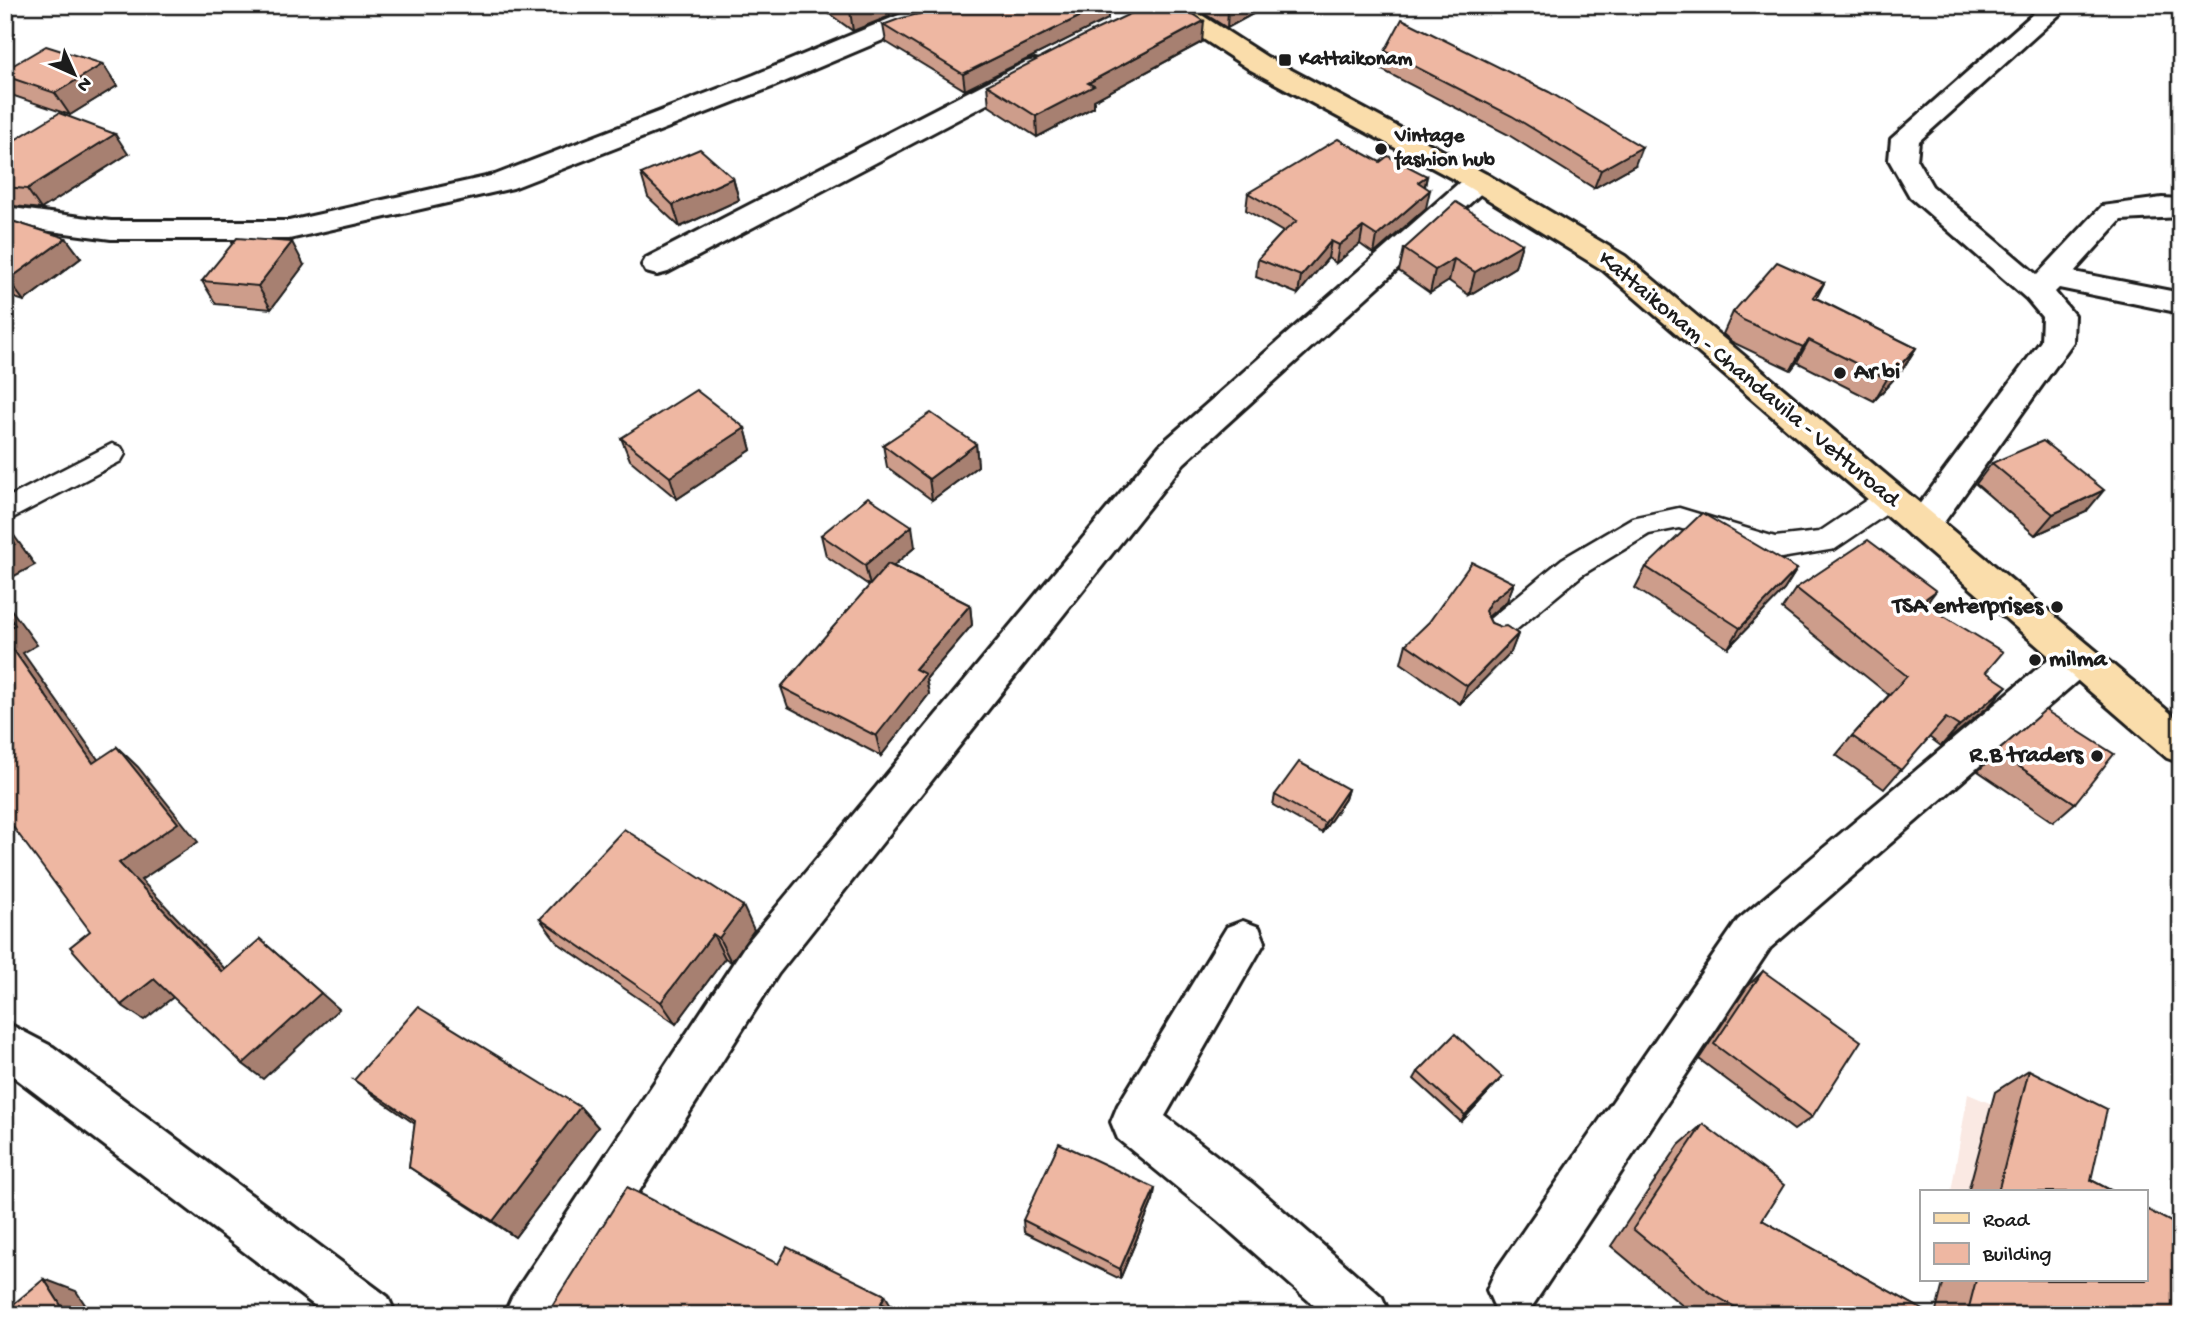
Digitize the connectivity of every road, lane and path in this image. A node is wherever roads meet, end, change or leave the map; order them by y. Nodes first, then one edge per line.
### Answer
1 (945, 5) edge
2 (2058, 5) edge
3 (1159, 9) edge
4 (1055, 57) edge
5 (1478, 181) junction
6 (2181, 208) edge
7 (5, 216) edge
8 (657, 265) dead end
9 (2045, 285) junction
10 (2181, 303) edge
11 (112, 454) dead end
12 (1890, 498) junction
13 (5, 512) edge
14 (1922, 525) junction
15 (1495, 631) edge
16 (2077, 657) junction
17 (2181, 746) edge
18 (1244, 942) dead end
19 (5, 1044) edge
20 (1513, 1290) dead end
21 (370, 1315) edge
22 (530, 1315) edge
23 (1364, 1315) edge

1 - 7 street
2 - 9 street
3 - 5 main road, Kattaikonam - Chandavila - Vetturoad
4 - 8 street
5 - 12 main road, Kattaikonam - Chandavila - Vetturoad
5 - 22 street
6 - 9 street
9 - 10 street
9 - 14 street
11 - 13 lane
12 - 14 main road, Kattaikonam - Chandavila - Vetturoad
12 - 15 lane
14 - 16 main road, Kattaikonam - Chandavila - Vetturoad
16 - 17 main road, Kattaikonam - Chandavila - Vetturoad
16 - 20 street
18 - 23 street
19 - 21 street

